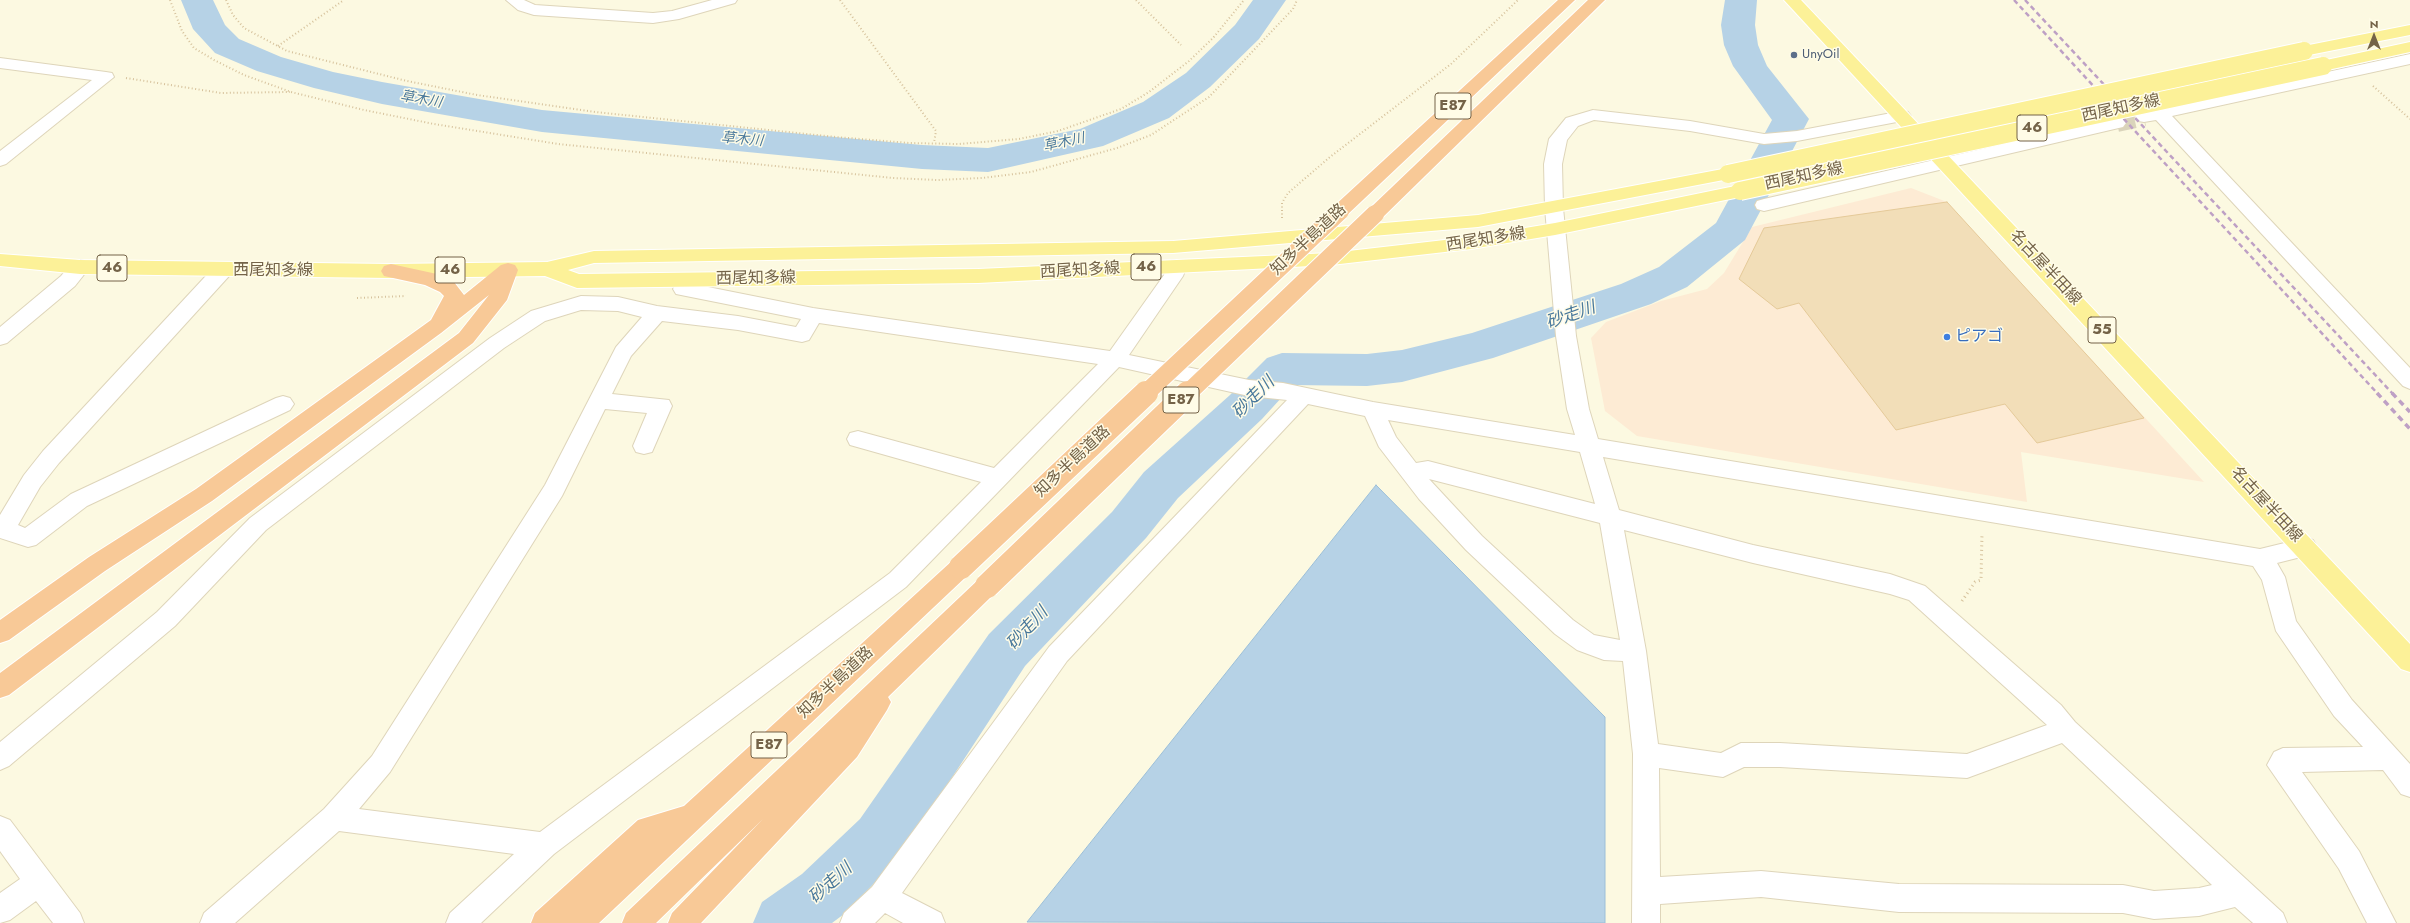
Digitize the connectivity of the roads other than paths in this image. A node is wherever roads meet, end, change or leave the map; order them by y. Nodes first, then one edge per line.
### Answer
1 (514, 0) edge
2 (729, 0) edge
3 (1567, 0) edge
4 (1598, 0) edge
5 (1792, 0) edge
6 (2410, 30) edge
7 (2410, 47) edge
8 (2410, 59) edge
9 (0, 63) edge
10 (1902, 116) junction
11 (2117, 123) tunnel mouth
12 (0, 160) edge
13 (1946, 163) junction
14 (1764, 205) dead end
15 (1554, 208) junction
16 (1555, 229) junction
17 (0, 260) edge
18 (1177, 266) junction
19 (80, 267) junction
20 (547, 269) junction
21 (223, 270) junction
22 (508, 270) junction
23 (392, 271) junction
24 (683, 289) dead end
25 (657, 313) junction
26 (813, 315) junction
27 (434, 328) junction
28 (0, 338) edge
29 (1114, 359) junction
30 (1204, 378) junction
31 (2410, 381) edge
32 (1293, 394) junction
33 (599, 401) junction
34 (283, 404) dead end
35 (1373, 410) junction
36 (858, 438) dead end
37 (1588, 444) junction
38 (644, 446) dead end
39 (1411, 472) junction
40 (998, 478) junction
41 (1610, 517) junction
42 (1, 529) edge
43 (2305, 547) junction
44 (2260, 558) junction
45 (0, 633) edge
46 (1634, 651) junction
47 (2410, 661) edge
48 (897, 672) junction
49 (0, 687) edge
50 (2066, 730) junction
51 (1646, 754) junction
52 (0, 758) edge
53 (2390, 758) junction
54 (2410, 785) edge
55 (691, 817) junction
56 (334, 818) junction
57 (0, 829) edge
58 (544, 845) junction
59 (39, 882) junction
60 (1648, 892) junction
61 (2239, 892) junction
62 (882, 897) junction
63 (0, 910) edge
64 (2155, 914) edge
65 (70, 923) edge
66 (214, 923) edge
67 (460, 923) edge
68 (545, 923) edge
69 (578, 923) edge
70 (636, 923) edge
71 (682, 923) edge
72 (854, 923) edge
73 (931, 923) edge
74 (1646, 923) edge
75 (2273, 923) edge
76 (2382, 923) edge

1 - 2 street
3 - 55 highway, 知多半島道路 / E87, bridge
4 - 30 highway, 知多半島道路 / E87, bridge
5 - 10 main road, 名古屋半田線 / 55
6 - 15 main road, 西尾知多線 / 46, bridge
7 - 16 main road, 西尾知多線 / 46, bridge
8 - 31 street
9 - 12 street
10 - 13 main road, 名古屋半田線 / 55
10 - 15 street
11 - 13 street
13 - 14 street
13 - 43 main road, 名古屋半田線 / 55
15 - 16 street
15 - 20 main road, 西尾知多線 / 46
16 - 18 main road, 西尾知多線 / 46
16 - 37 street
17 - 19 main road, 西尾知多線 / 46
18 - 20 main road, 西尾知多線 / 46
18 - 29 street
19 - 21 main road, 西尾知多線 / 46
19 - 28 street
20 - 22 main road, 西尾知多線 / 46
21 - 23 main road, 西尾知多線 / 46
21 - 42 street
22 - 23 main road, 西尾知多線 / 46
22 - 27 highway
22 - 49 highway
23 - 27 highway
24 - 26 street
25 - 26 street
25 - 33 street
25 - 52 street
26 - 29 street
27 - 45 highway
29 - 30 street
29 - 40 street
30 - 32 street
30 - 48 highway, 知多半島道路 / E87, bridge
32 - 35 street
32 - 62 street
33 - 38 street
33 - 56 street
34 - 42 street
35 - 37 street
35 - 39 street
36 - 40 street
37 - 41 street
37 - 44 street
39 - 41 street
39 - 46 street
40 - 58 street
41 - 46 street
41 - 50 street
43 - 44 street
43 - 47 main road, 名古屋半田線 / 55
44 - 53 street
46 - 51 street
48 - 70 highway, 知多半島道路 / E87
48 - 71 highway
50 - 51 street
50 - 61 street
51 - 60 street
53 - 54 street
53 - 76 street
55 - 68 highway
55 - 69 highway, 知多半島道路 / E87
56 - 58 street
56 - 66 street
57 - 59 street
58 - 67 street
59 - 63 street
59 - 65 street
60 - 64 street
60 - 74 street
61 - 64 street
61 - 75 street
62 - 72 street
62 - 73 street

